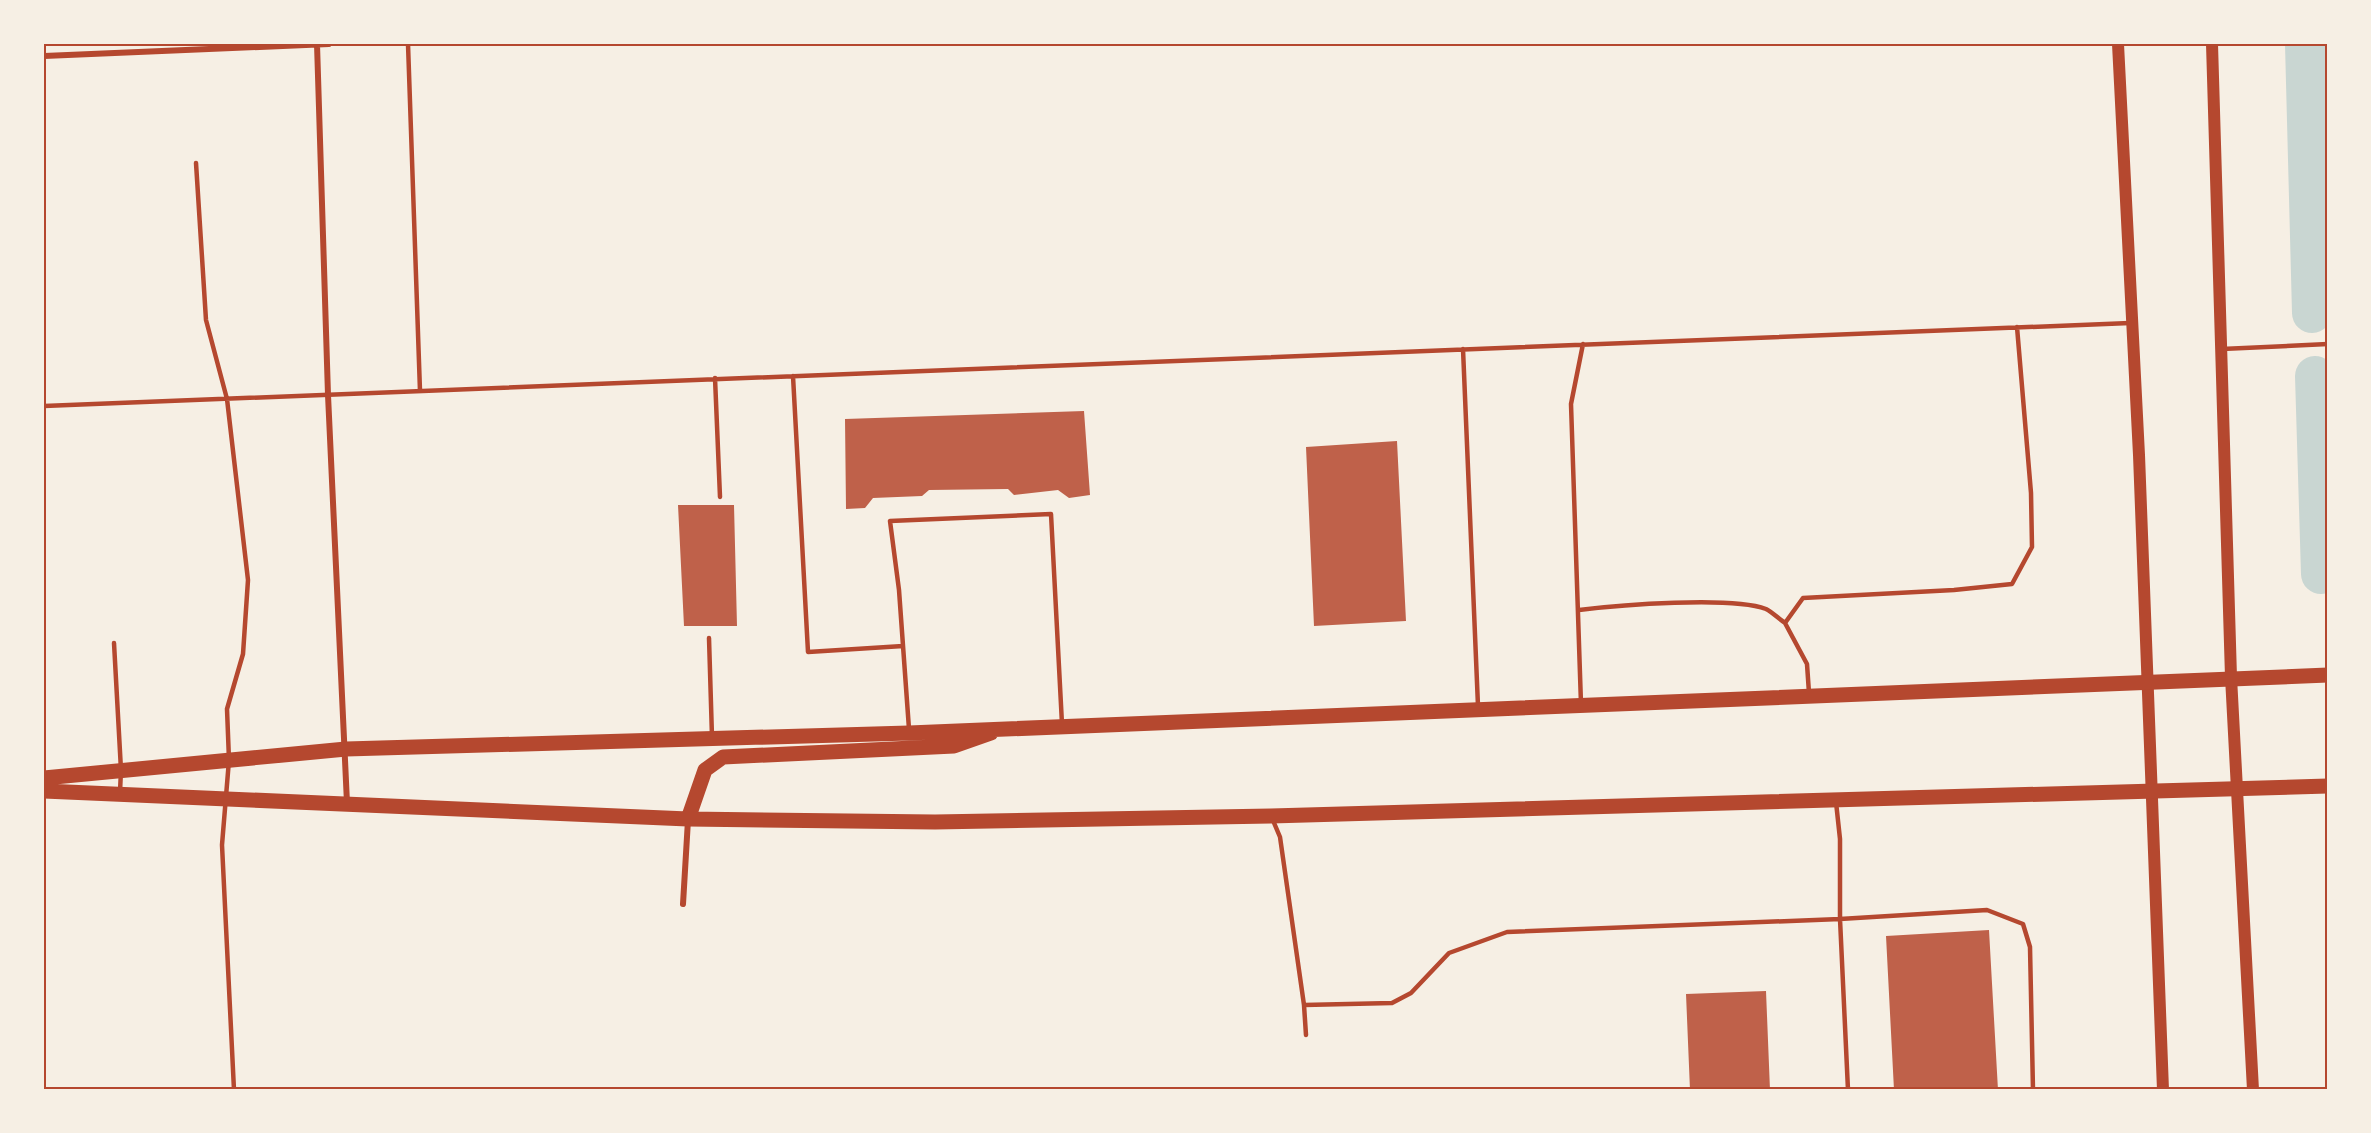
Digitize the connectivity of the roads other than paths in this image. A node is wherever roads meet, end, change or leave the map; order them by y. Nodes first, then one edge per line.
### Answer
1 (317, 44) edge
2 (329, 44) edge
3 (408, 44) edge
4 (2118, 44) edge
5 (2212, 44) edge
6 (44, 56) edge
7 (196, 163) dead end
8 (2132, 322) junction
9 (2017, 327) junction
10 (1582, 344) junction
11 (2328, 344) edge
12 (1463, 349) junction
13 (2221, 349) junction
14 (793, 376) junction
15 (715, 378) junction
16 (420, 391) junction
17 (328, 394) junction
18 (227, 399) junction
19 (44, 406) edge
20 (720, 497) dead end
21 (1579, 610) junction
22 (1785, 623) junction
23 (709, 638) dead end
24 (114, 643) dead end
25 (903, 646) junction
26 (2328, 675) edge
27 (2231, 677) junction
28 (2147, 681) junction
29 (1809, 694) junction
30 (1581, 704) junction
31 (1479, 708) junction
32 (1062, 726) junction
33 (1005, 728) junction
34 (909, 733) junction
35 (712, 740) junction
36 (346, 748) junction
37 (912, 749) junction
38 (229, 760) junction
39 (121, 770) junction
40 (44, 778) edge
41 (2328, 786) edge
42 (2237, 789) junction
43 (44, 791) edge
44 (2151, 791) junction
45 (120, 794) junction
46 (224, 799) junction
47 (1835, 800) junction
48 (347, 804) junction
49 (1271, 816) junction
50 (688, 819) junction
51 (683, 904) dead end
52 (1840, 919) junction
53 (1304, 1005) junction
54 (1306, 1035) dead end
55 (234, 1089) edge
56 (1848, 1089) edge
57 (2033, 1089) edge
58 (2163, 1089) edge
59 (2253, 1089) edge

1 - 2 street
1 - 6 street
1 - 17 street
3 - 16 lane
4 - 8 main road
5 - 13 main road
7 - 18 lane
8 - 9 lane
8 - 28 main road
9 - 10 lane
9 - 22 lane
10 - 12 lane
10 - 21 lane
11 - 13 lane
12 - 14 lane
12 - 31 lane
13 - 27 main road
14 - 15 lane
14 - 25 lane
15 - 16 lane
15 - 20 lane
16 - 17 lane
17 - 18 lane
17 - 36 street
18 - 19 lane
18 - 38 lane
21 - 22 lane
21 - 30 lane
22 - 29 lane
23 - 35 lane
24 - 39 lane
25 - 32 lane
25 - 34 lane
26 - 27 main road
27 - 28 main road
27 - 42 main road
28 - 29 main road
28 - 44 main road
29 - 30 main road
30 - 31 main road
31 - 32 main road
32 - 33 main road
33 - 34 main road
33 - 37 main road
34 - 35 main road
34 - 37 lane
35 - 36 main road
36 - 38 main road
36 - 48 street
37 - 50 main road
38 - 39 main road
38 - 46 lane
39 - 40 main road
39 - 45 lane
41 - 42 main road
42 - 44 main road
42 - 59 main road
43 - 45 main road
44 - 47 main road
44 - 58 main road
45 - 46 main road
46 - 48 main road
46 - 55 lane
47 - 49 main road
47 - 52 lane
48 - 50 main road
49 - 50 main road
49 - 53 lane
50 - 51 street
52 - 53 lane
52 - 56 lane
52 - 57 lane
53 - 54 lane

